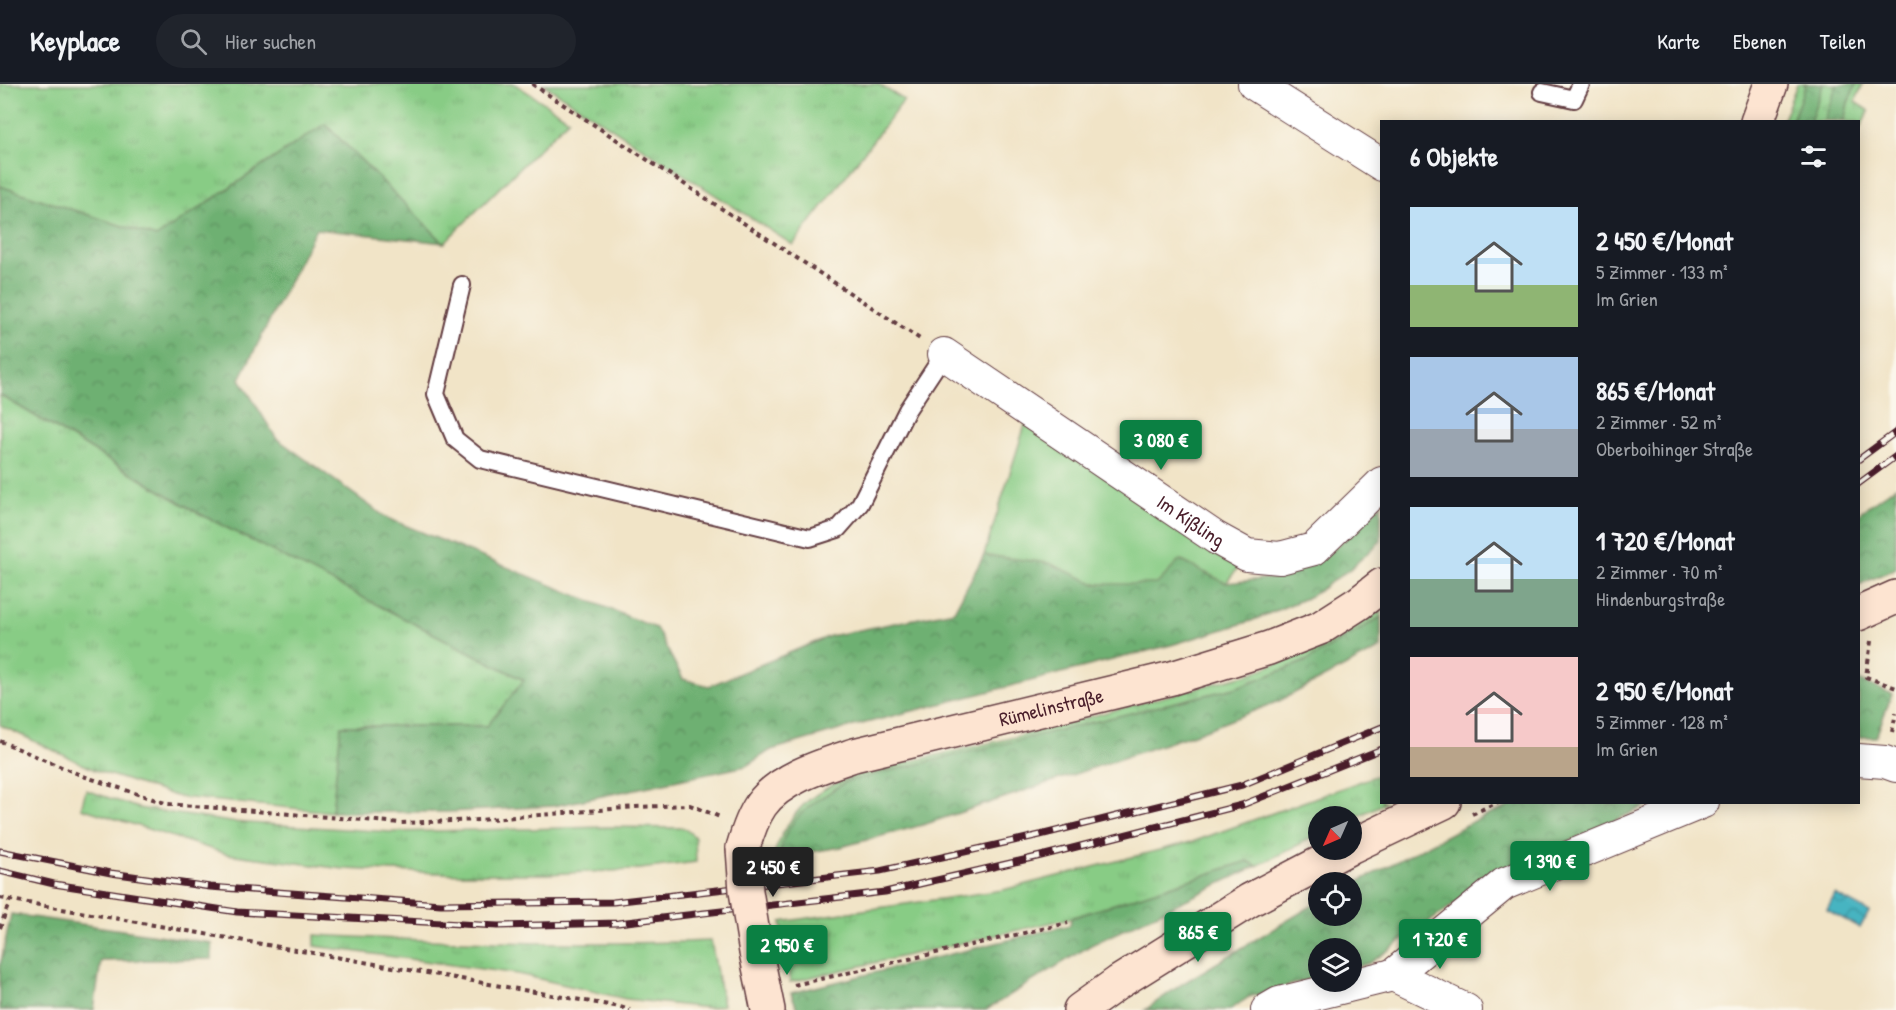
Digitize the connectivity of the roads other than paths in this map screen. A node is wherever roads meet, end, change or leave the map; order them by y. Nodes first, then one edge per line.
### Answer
1 (1254, 84) edge
2 (1581, 84) edge
3 (1771, 84) edge
4 (1542, 92) dead end
5 (1758, 120) edge
6 (1380, 164) edge
7 (462, 285) dead end
8 (944, 354) joint
9 (1380, 485) edge
10 (1380, 587) edge
11 (1896, 597) edge
12 (1865, 624) edge
13 (1860, 760) edge
14 (1896, 766) edge
15 (1440, 804) edge
16 (1698, 804) edge
17 (1362, 841) edge
18 (1326, 860) edge
19 (1393, 975) junction
20 (777, 999) edge
21 (1080, 1010) edge
22 (1267, 1010) edge
23 (1466, 1010) edge

1 - 6 street
2 - 4 lane
3 - 5 street
7 - 8 lane
8 - 9 street, Im Kißling
10 - 20 street, Rümelinstraße, bridge
11 - 12 street
13 - 14 street
15 - 17 street
16 - 19 street
18 - 21 street
19 - 22 street
19 - 23 street

